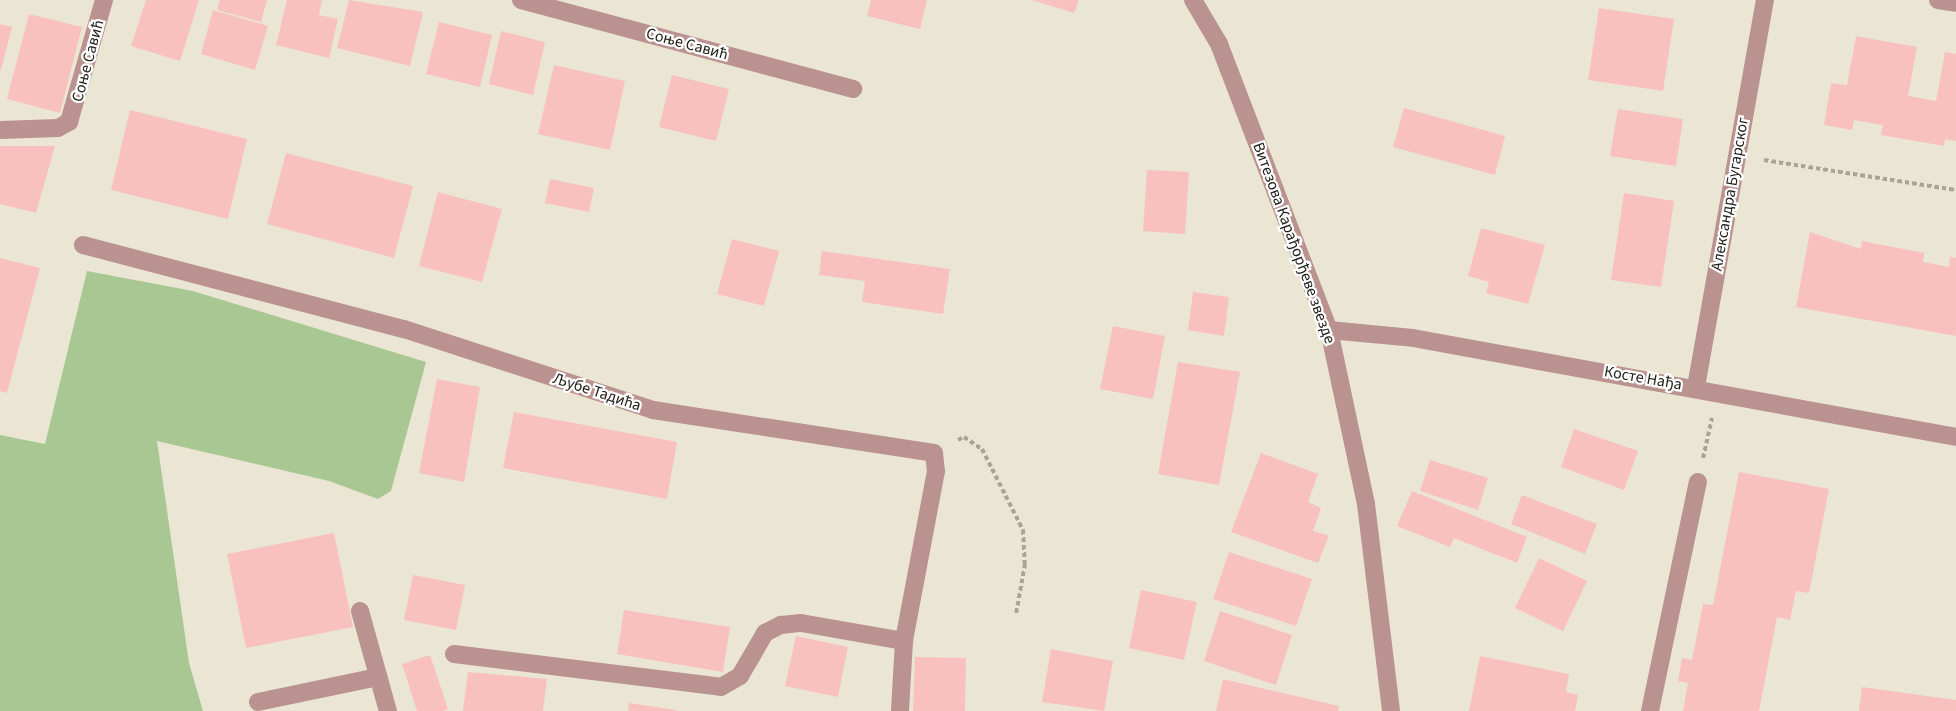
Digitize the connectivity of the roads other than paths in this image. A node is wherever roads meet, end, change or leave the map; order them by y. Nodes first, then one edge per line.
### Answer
1 (104, 0) edge
2 (521, 0) edge
3 (1193, 0) edge
4 (1765, 0) edge
5 (1938, 0) edge
6 (1956, 3) edge
7 (853, 89) dead end
8 (0, 130) edge
9 (82, 245) dead end
10 (1329, 330) junction
11 (1696, 387) junction
12 (1956, 437) edge
13 (1698, 482) dead end
14 (360, 611) dead end
15 (904, 641) junction
16 (454, 654) dead end
17 (378, 677) junction
18 (258, 702) dead end
19 (388, 711) edge
20 (900, 711) edge
21 (1391, 711) edge
22 (1650, 711) edge

1 - 8 street, Соње Савић
2 - 7 street, Соње Савић
3 - 10 street, Витезова Карађорђеве звезде
4 - 11 street, Александра Бугарског
5 - 6 street
9 - 15 street, Љубе Тадића
10 - 11 street, Косте Нађа
10 - 21 street, Витезова Карађорђеве звезде
11 - 12 street, Косте Нађа
13 - 22 street
14 - 17 street
15 - 16 street
15 - 20 street
17 - 18 street
17 - 19 street

